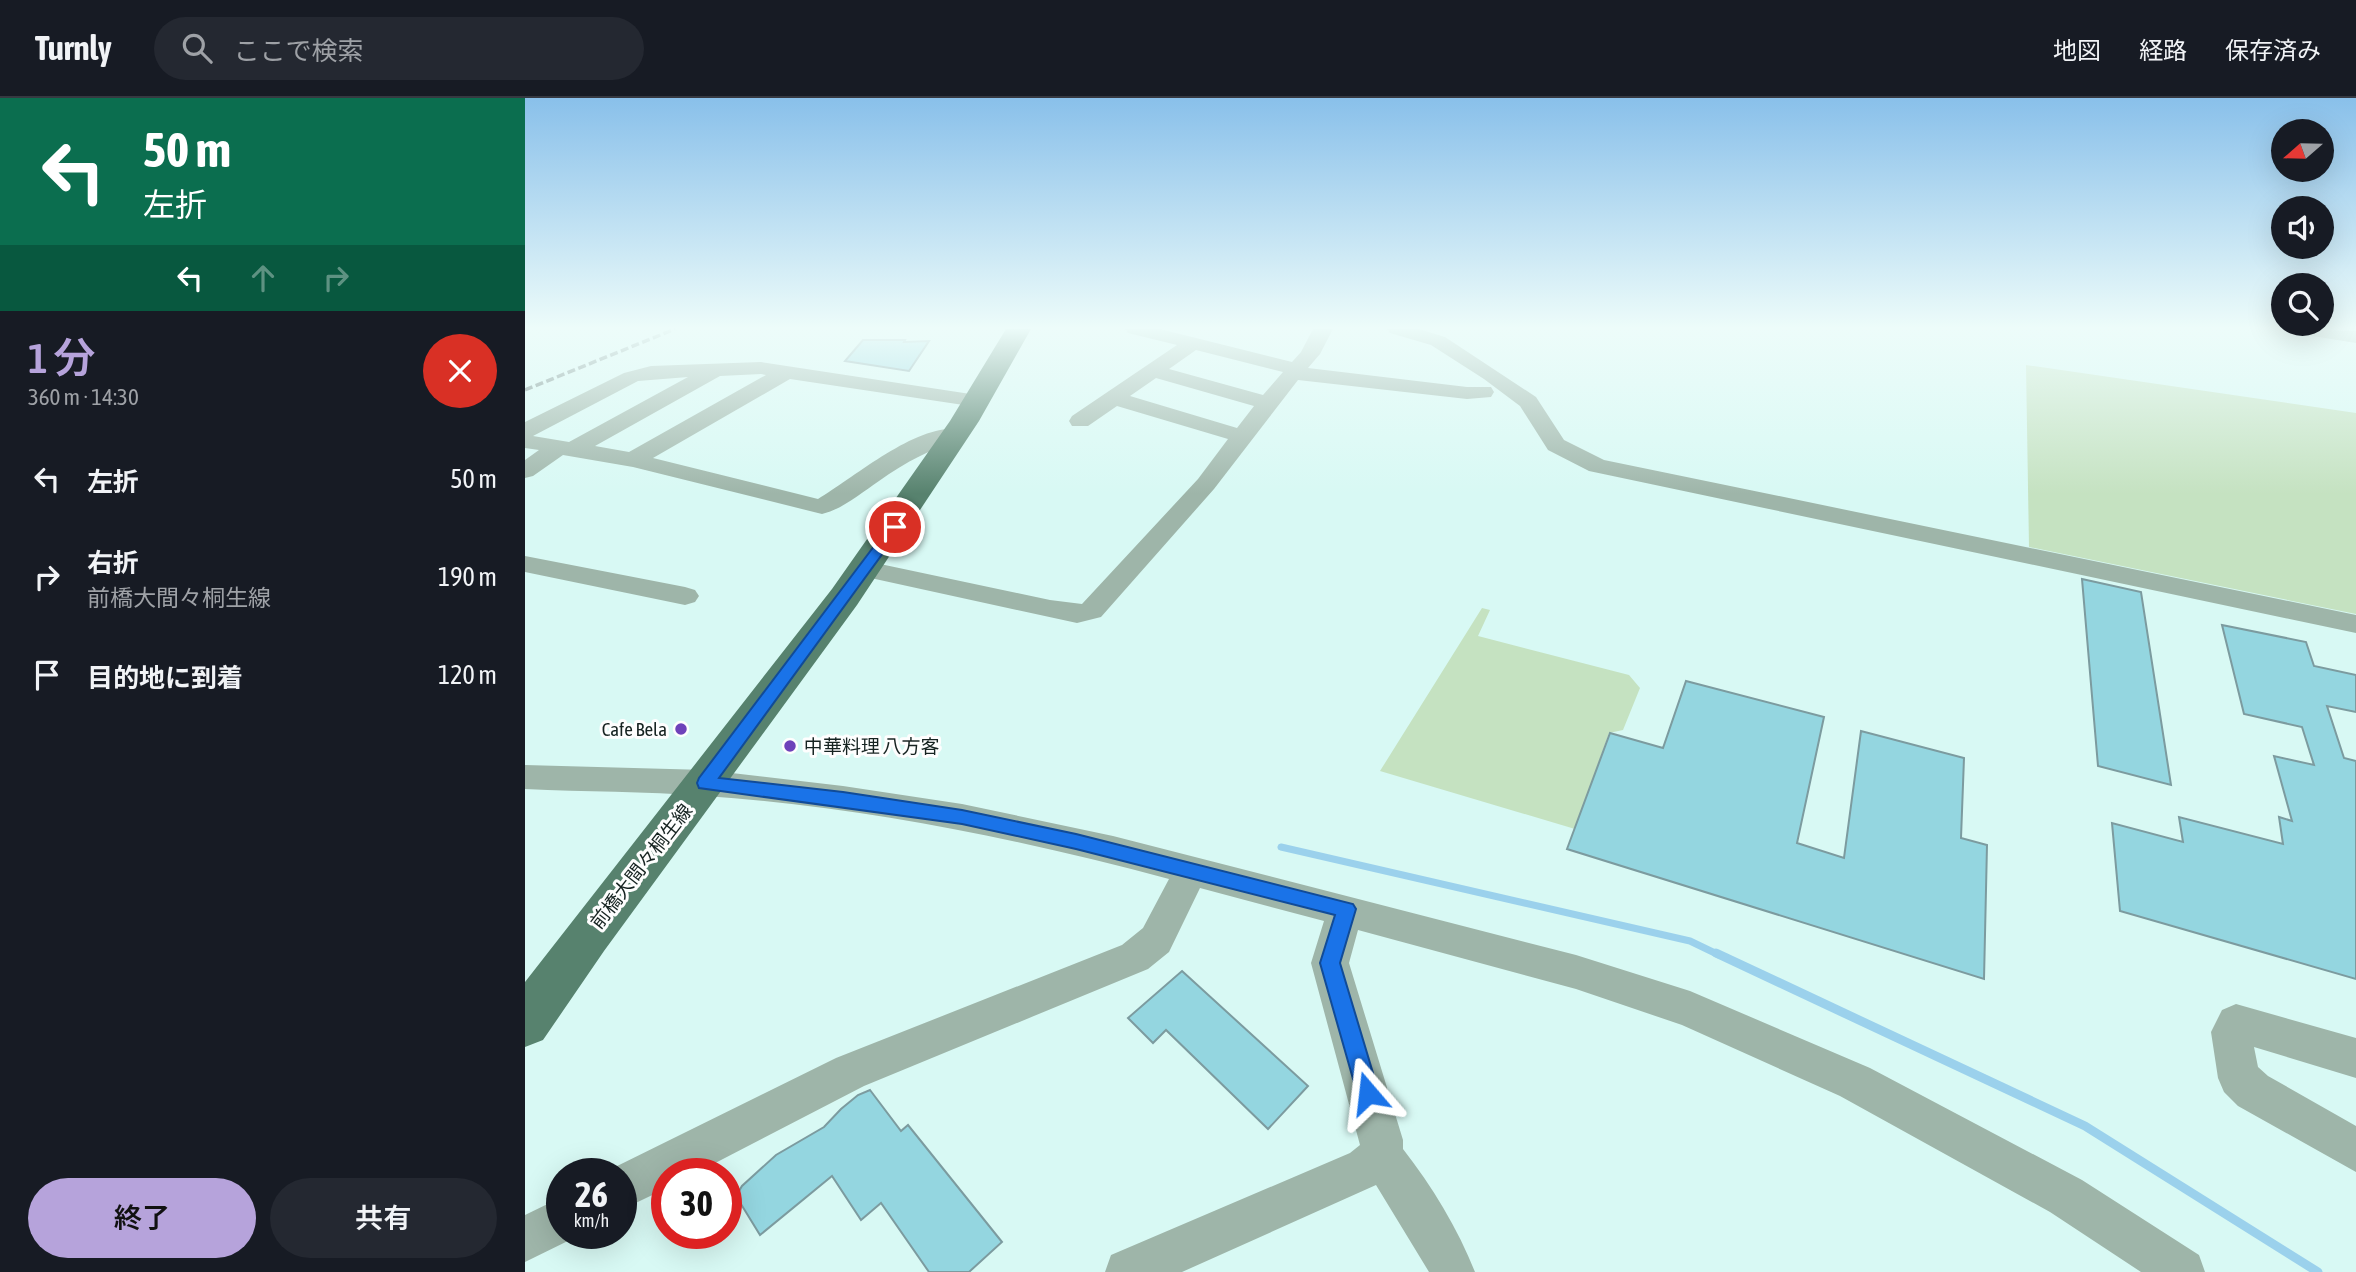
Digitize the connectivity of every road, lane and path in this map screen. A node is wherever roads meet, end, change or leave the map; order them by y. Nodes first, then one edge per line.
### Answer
1 (621, 384) edge
2 (689, 384) edge
3 (766, 384) edge
4 (864, 384) edge
5 (987, 384) edge
6 (1134, 384) edge
7 (1202, 384) edge
8 (1285, 384) edge
9 (1383, 384) edge
10 (1502, 384) edge
11 (1483, 392) dead end
12 (1114, 398) junction
13 (977, 401) junction
14 (1268, 403) junction
15 (1080, 421) dead end
16 (525, 431) edge
17 (955, 435) junction
18 (1242, 436) junction
19 (525, 441) edge
20 (568, 447) junction
21 (633, 460) junction
22 (525, 471) edge
23 (525, 564) edge
24 (866, 569) junction
25 (685, 596) dead end
26 (2356, 624) edge
27 (525, 777) edge
28 (706, 783) junction
29 (1191, 871) junction
30 (1346, 909) junction
31 (525, 1023) edge
32 (2356, 1058) edge
33 (2356, 1150) edge
34 (1380, 1155) junction
35 (637, 1180) edge
36 (546, 1228) edge
37 (525, 1239) edge
38 (1128, 1272) edge
39 (1452, 1272) edge
40 (2182, 1272) edge

1 - 16 street
2 - 20 street
3 - 21 street
4 - 13 street
5 - 13 main road, 前橋大間々桐生線
6 - 12 street
7 - 14 street
8 - 14 street
9 - 11 street
10 - 26 street
12 - 15 street
12 - 18 street
13 - 17 main road, 前橋大間々桐生線
14 - 18 street
17 - 21 street
17 - 24 main road, 前橋大間々桐生線
18 - 24 street
19 - 20 street
20 - 21 street
20 - 22 street
23 - 25 street
24 - 28 main road, 前橋大間々桐生線
27 - 28 street
28 - 29 street
28 - 31 main road, 前橋大間々桐生線
29 - 30 street
29 - 35 street
30 - 34 street
30 - 40 street
32 - 33 street
34 - 38 street
34 - 39 street
36 - 37 street

